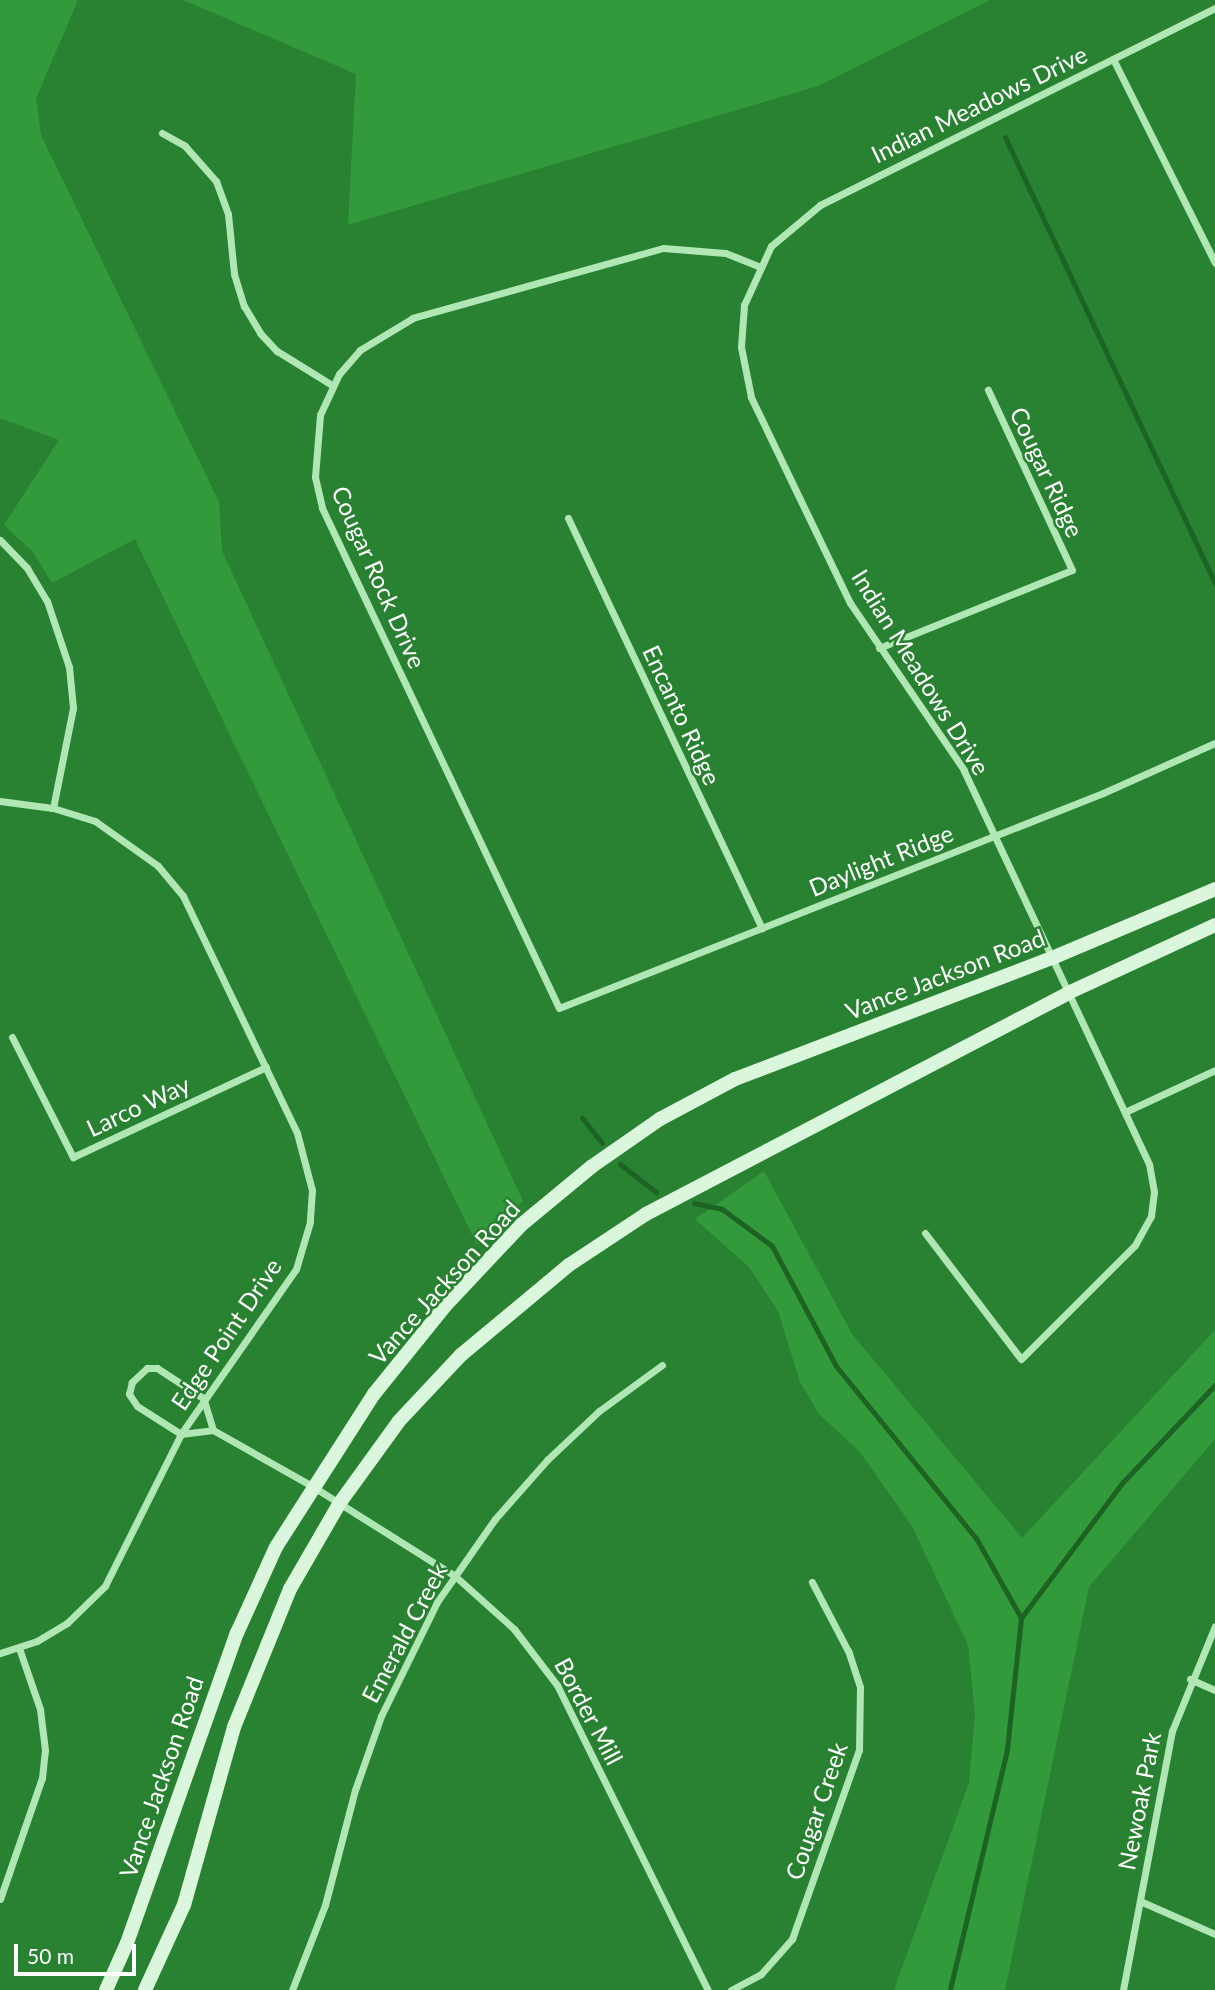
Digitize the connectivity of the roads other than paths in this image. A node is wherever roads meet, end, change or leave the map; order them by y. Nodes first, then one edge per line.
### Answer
1 (1215, 8) edge
2 (1113, 60) junction
3 (162, 133) dead end
4 (1214, 257) edge
5 (758, 266) junction
6 (332, 385) junction
7 (988, 390) dead end
8 (568, 518) dead end
9 (0, 540) edge
10 (879, 648) junction
11 (1215, 743) edge
12 (0, 801) edge
13 (53, 808) junction
14 (995, 836) junction
15 (1215, 889) edge
16 (1215, 925) edge
17 (762, 928) junction
18 (1052, 958) junction
19 (1068, 993) junction
20 (559, 1008) joint
21 (12, 1037) dead end
22 (266, 1067) junction
23 (1215, 1070) edge
24 (1125, 1112) junction
25 (925, 1233) dead end
26 (662, 1365) dead end
27 (203, 1398) junction
28 (213, 1430) junction
29 (181, 1434) junction
30 (312, 1486) junction
31 (339, 1504) junction
32 (455, 1576) junction
33 (812, 1581) dead end
34 (1215, 1626) edge
35 (19, 1648) junction
36 (0, 1653) edge
37 (1190, 1679) junction
38 (1215, 1690) edge
39 (0, 1899) edge
40 (1140, 1901) junction
41 (1215, 1934) edge
42 (106, 1990) edge
43 (145, 1990) edge
44 (292, 1990) edge
45 (708, 1990) edge
46 (731, 1990) edge
47 (1123, 1990) edge

1 - 2 street, Indian Meadows Drive
2 - 4 street
2 - 5 street, Indian Meadows Drive
3 - 6 street
5 - 6 street, Cougar Rock Drive
5 - 10 street, Indian Meadows Drive
6 - 20 street, Cougar Rock Drive
7 - 10 street, Cougar Ridge
8 - 17 street, Encanto Ridge
9 - 13 street
10 - 14 street, Indian Meadows Drive
11 - 14 street, Daylight Ridge
12 - 13 street, Edge Point Drive
13 - 22 street, Edge Point Drive
14 - 17 street, Daylight Ridge
14 - 18 street, Indian Meadows Drive
15 - 18 main road, Vance Jackson Road
16 - 19 main road
17 - 20 street, Daylight Ridge
18 - 19 street, Indian Meadows Drive
18 - 30 main road, Vance Jackson Road
19 - 24 street, Indian Meadows Drive
19 - 31 main road
21 - 22 street, Larco Way
22 - 27 street, Edge Point Drive
23 - 24 street
24 - 25 street, Indian Meadows Drive
26 - 32 street, Emerald Creek
27 - 28 street
27 - 29 street, Edge Point Drive
27 - 29 street
28 - 29 street
28 - 30 street, Border Mill
29 - 35 street, Edge Point Drive
30 - 31 street, Border Mill
30 - 42 main road, Vance Jackson Road
31 - 32 street, Border Mill
31 - 43 main road
32 - 44 street, Emerald Creek
32 - 45 street, Border Mill
33 - 46 street, Cougar Creek
34 - 37 street, Newoak Park
35 - 36 street, Edge Point Drive
35 - 39 street
37 - 38 street
37 - 40 street, Newoak Park
40 - 41 street
40 - 47 street, Newoak Park

